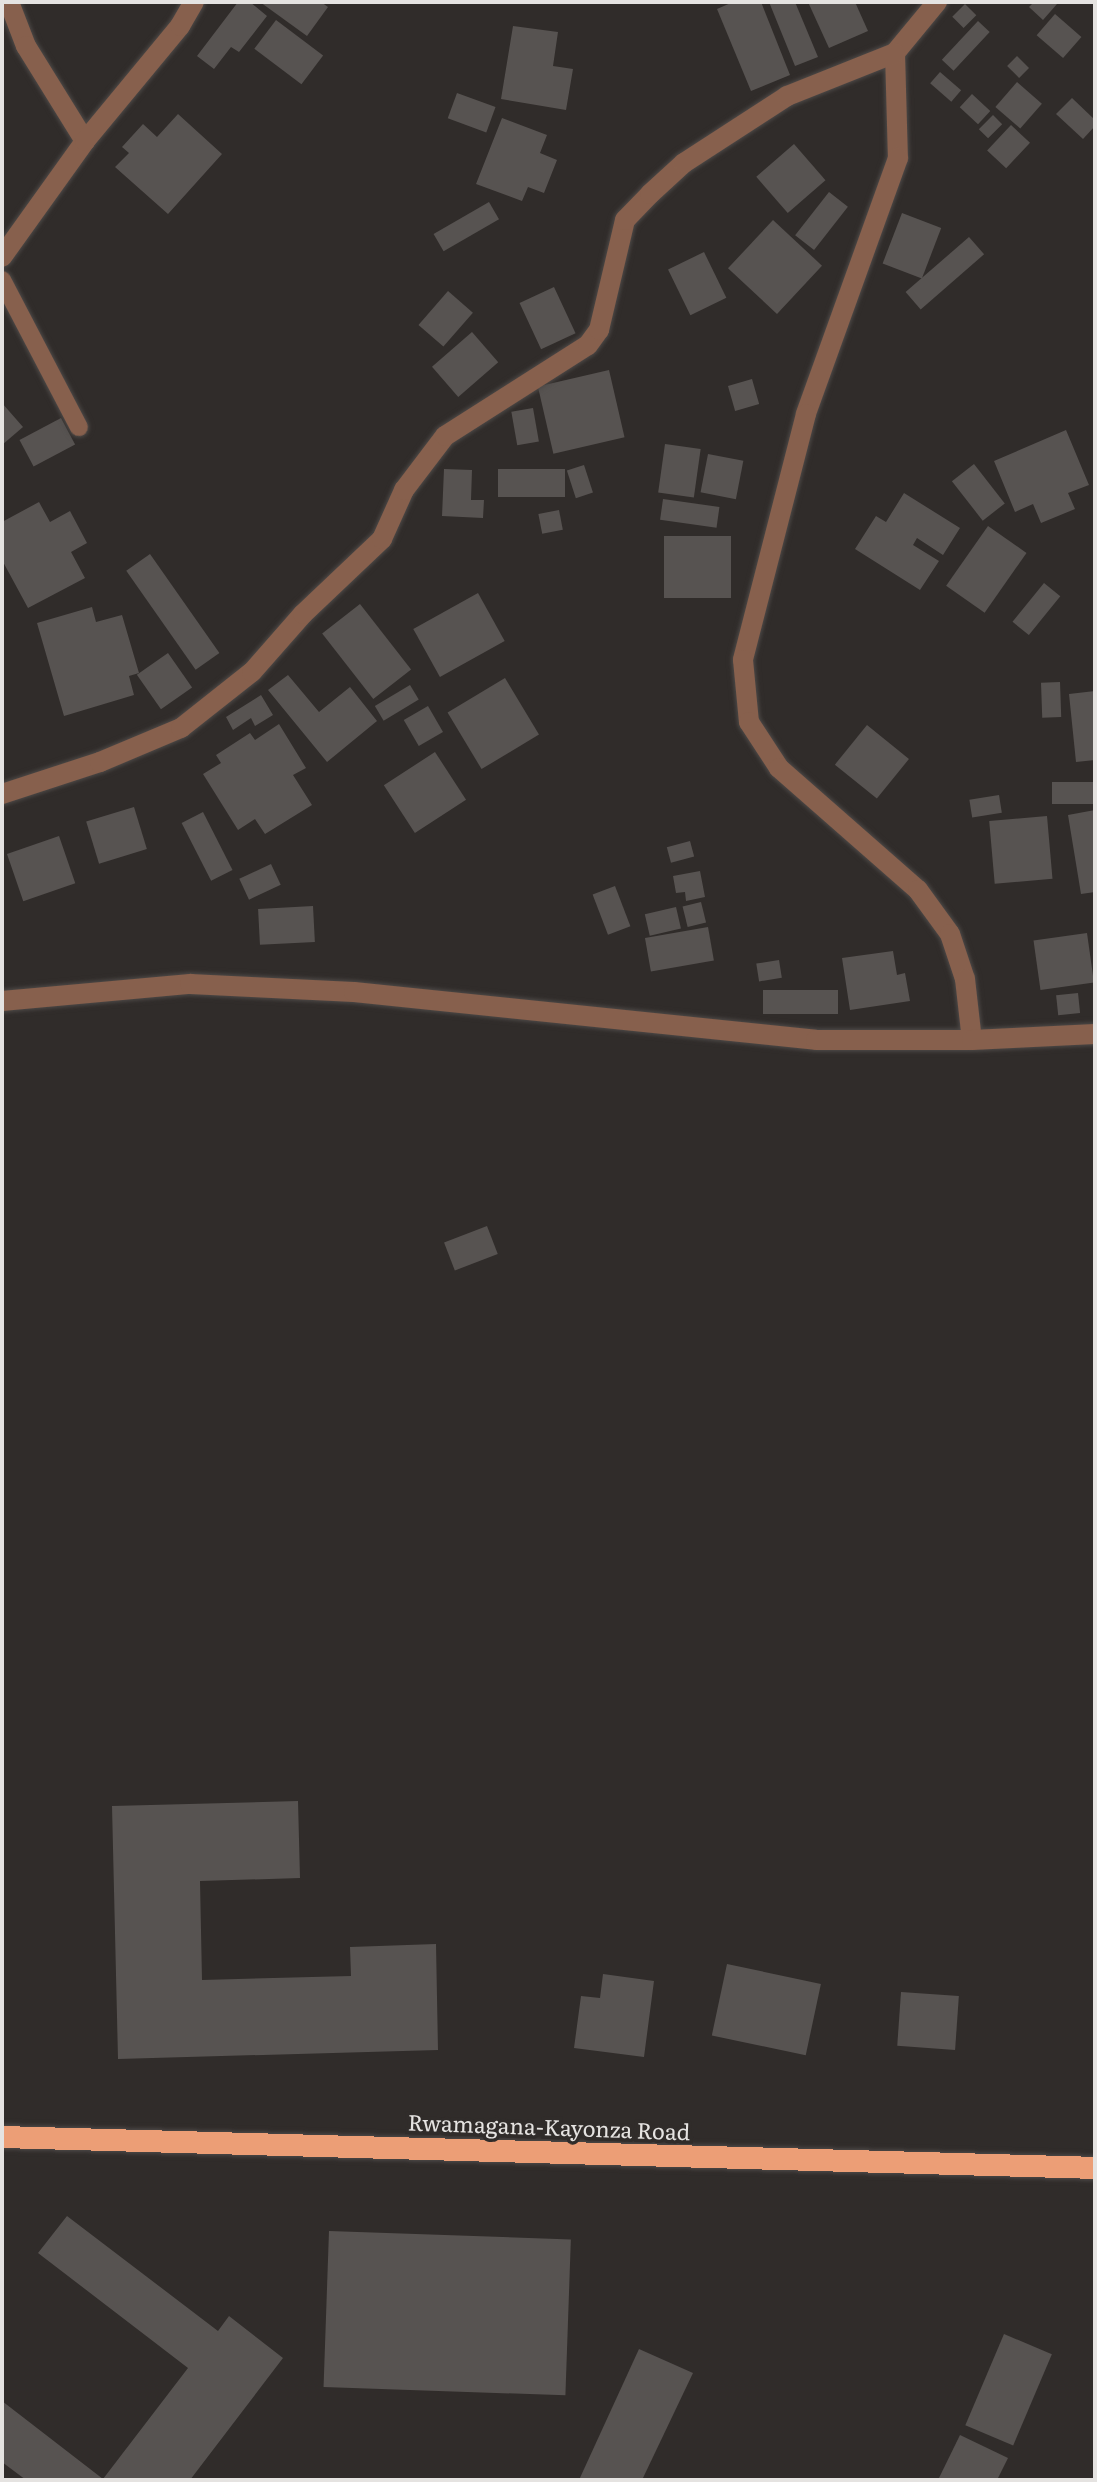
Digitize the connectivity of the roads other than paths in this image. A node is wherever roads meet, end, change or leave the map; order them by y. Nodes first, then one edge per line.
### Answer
1 (9, 2) edge
2 (194, 2) edge
3 (937, 2) edge
4 (895, 53) junction
5 (85, 141) junction
6 (2, 257) edge
7 (2, 280) edge
8 (79, 427) dead end
9 (2, 794) edge
10 (2, 1001) edge
11 (1095, 1034) edge
12 (972, 1040) junction
13 (2, 2137) edge
14 (1095, 2168) edge

1 - 5 street
2 - 5 street
3 - 4 street
4 - 9 street
4 - 12 street
5 - 6 street
7 - 8 lane
10 - 12 street
11 - 12 street
13 - 14 highway, Rwamagana-Kayonza Road

